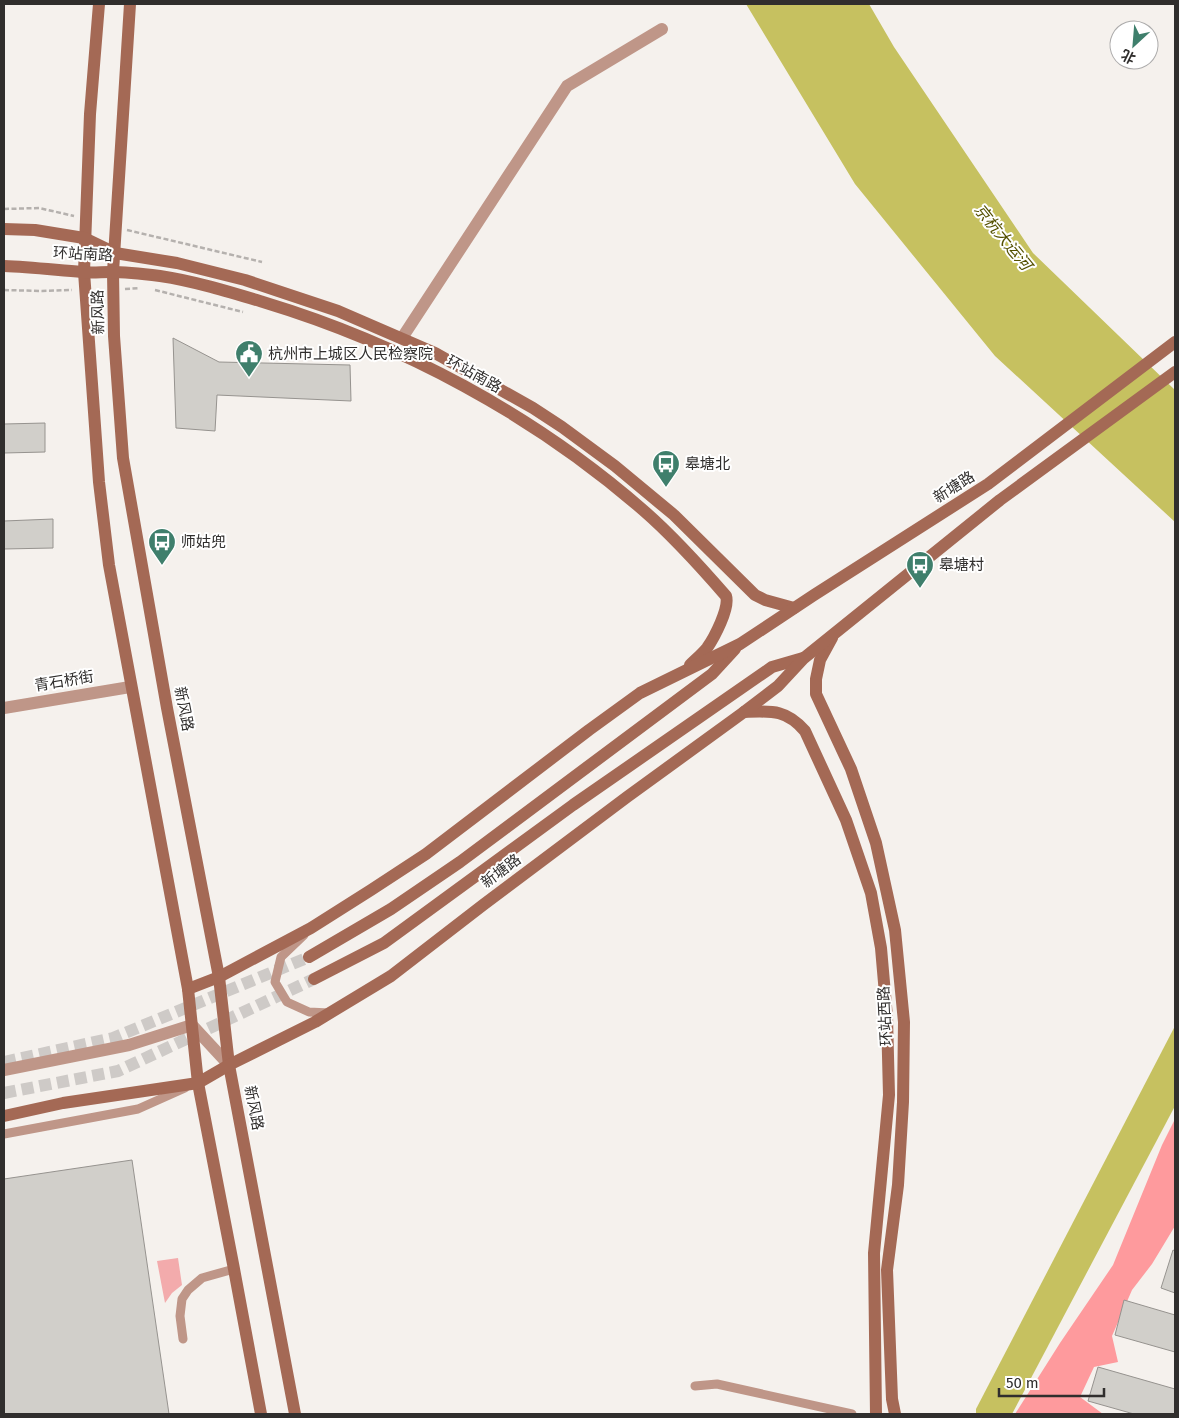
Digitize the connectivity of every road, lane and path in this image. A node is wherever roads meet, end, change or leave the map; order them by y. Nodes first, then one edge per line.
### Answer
1 (99, 4) edge
2 (130, 4) edge
3 (662, 29) dead end
4 (4, 209) edge
5 (85, 219) junction
6 (116, 227) junction
7 (4, 229) edge
8 (84, 238) junction
9 (115, 253) junction
10 (262, 262) dead end
11 (4, 266) edge
12 (84, 272) junction
13 (113, 272) junction
14 (402, 338) junction
15 (1175, 342) edge
16 (1175, 372) edge
17 (794, 608) junction
18 (834, 634) junction
19 (740, 644) junction
20 (804, 658) junction
21 (685, 671) junction
22 (130, 687) junction
23 (4, 708) edge
24 (744, 712) junction
25 (311, 928) junction
26 (309, 957) tunnel mouth
27 (219, 978) junction
28 (314, 979) tunnel mouth
29 (188, 990) junction
30 (329, 1013) junction
31 (192, 1025) junction
32 (229, 1065) junction
33 (4, 1070) edge
34 (198, 1083) junction
35 (4, 1116) edge
36 (4, 1134) edge
37 (234, 1268) junction
38 (183, 1339) dead end
39 (695, 1386) dead end
40 (261, 1414) edge
41 (295, 1414) edge
42 (852, 1414) edge
43 (876, 1414) edge
44 (895, 1414) edge

1 - 5 main road, 新风路
2 - 6 main road, 新风路
3 - 14 street
4 - 5 path
5 - 8 main road, 新风路
6 - 9 main road, 新风路
6 - 10 path
7 - 8 main road, 环站南路
8 - 9 main road, 环站南路
8 - 12 main road, 新风路
9 - 13 main road, 新风路
9 - 14 main road, 环站南路
11 - 12 main road, 环站南路
12 - 13 main road, 环站南路
12 - 22 main road, 新风路
13 - 21 main road, 环站南路
13 - 27 main road, 新风路
14 - 17 main road, 环站南路
15 - 17 main road, 新塘路
16 - 18 main road, 新塘路
17 - 19 main road, 新塘路
18 - 20 main road, 新塘路
18 - 44 main road, 环站西路
19 - 21 main road, 新塘路
19 - 26 main road, 新塘路
20 - 24 main road, 新塘路
20 - 28 main road, 新塘路
21 - 25 main road, 新塘路
22 - 23 street, 青石桥街
22 - 29 main road, 新风路
24 - 30 main road, 新塘路
24 - 43 main road, 环站西路
25 - 27 main road, 新塘路
25 - 30 lane
27 - 29 main road, 新塘路
27 - 32 main road, 新风路
29 - 31 main road, 新风路
30 - 32 main road, 新塘路
31 - 32 street
31 - 33 street
31 - 34 main road, 新风路
32 - 34 main road, 新塘路
32 - 41 main road, 新风路
34 - 35 main road
34 - 36 lane
34 - 37 main road, 新风路
37 - 38 lane
37 - 40 main road, 新风路
39 - 42 lane

